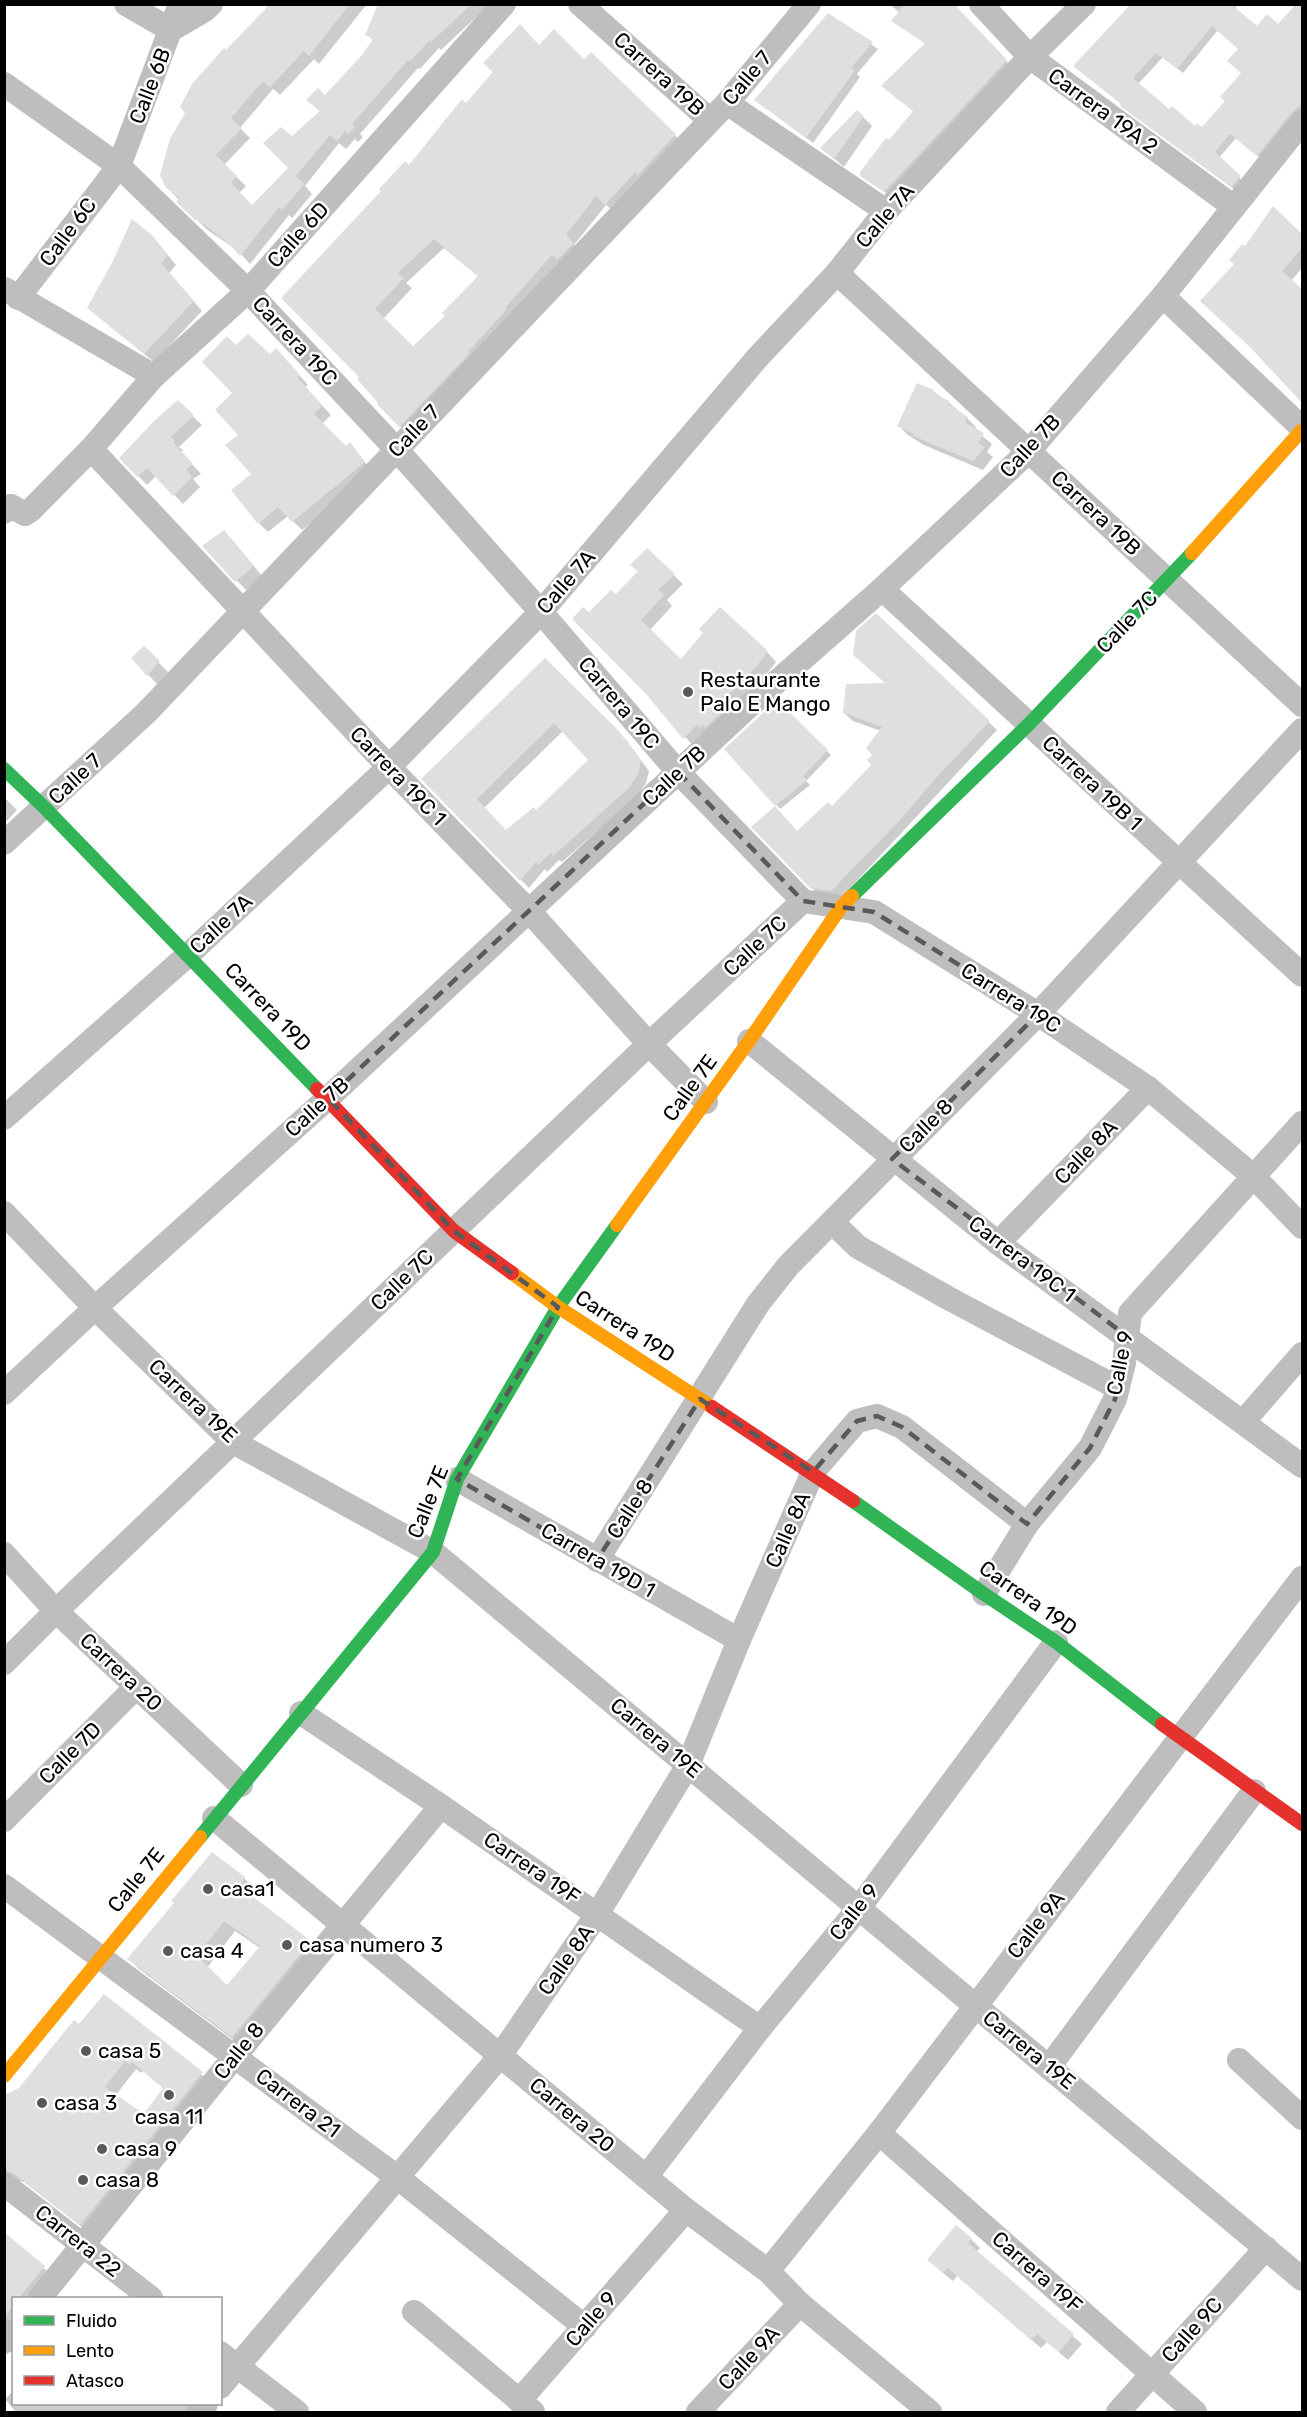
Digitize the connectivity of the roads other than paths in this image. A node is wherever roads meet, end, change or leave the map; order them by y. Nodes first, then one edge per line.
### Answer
1 (126, 4) edge
2 (180, 4) edge
3 (211, 4) edge
4 (504, 4) edge
5 (580, 4) edge
6 (809, 4) edge
7 (981, 4) edge
8 (1084, 4) edge
9 (171, 30) junction
10 (1030, 57) junction
11 (4, 84) edge
12 (718, 111) junction
13 (1302, 122) edge
14 (119, 166) junction
15 (1234, 207) junction
16 (886, 211) junction
17 (837, 273) junction
18 (248, 291) junction
19 (11, 293) edge
20 (1162, 296) junction
21 (154, 376) junction
22 (1302, 429) edge
23 (91, 449) junction
24 (397, 450) junction
25 (1029, 451) junction
26 (4, 489) edge
27 (31, 510) junction
28 (4, 512) edge
29 (1168, 580) junction
30 (882, 590) junction
31 (243, 611) junction
32 (541, 612) junction
33 (1302, 705) edge
34 (1029, 724) junction
35 (1302, 730) edge
36 (389, 767) junction
37 (4, 769) edge
38 (678, 772) junction
39 (44, 807) junction
40 (4, 843) edge
41 (1179, 863) junction
42 (803, 901) junction
43 (841, 907) junction
44 (529, 911) junction
45 (188, 955) junction
46 (1302, 975) edge
47 (1038, 1014) junction
48 (749, 1041) junction
49 (649, 1044) junction
50 (1148, 1088) junction
51 (328, 1098) junction
52 (706, 1102) junction
53 (4, 1118) edge
54 (1302, 1123) edge
55 (892, 1159) junction
56 (1253, 1176) junction
57 (4, 1213) edge
58 (832, 1222) junction
59 (1302, 1227) edge
60 (454, 1231) junction
61 (998, 1243) junction
62 (558, 1307) junction
63 (95, 1308) junction
64 (1128, 1337) junction
65 (1302, 1354) edge
66 (1118, 1388) junction
67 (4, 1393) edge
68 (700, 1399) junction
69 (1243, 1422) junction
70 (233, 1442) junction
71 (1302, 1466) edge
72 (813, 1472) junction
73 (457, 1479) junction
74 (1027, 1524) junction
75 (433, 1552) junction
76 (4, 1554) edge
77 (597, 1560) junction
78 (1302, 1578) edge
79 (984, 1594) junction
80 (56, 1611) junction
81 (738, 1640) junction
82 (1056, 1642) junction
83 (4, 1663) edge
84 (136, 1687) junction
85 (301, 1713) junction
86 (1180, 1738) junction
87 (688, 1765) junction
88 (242, 1785) junction
89 (1254, 1791) junction
90 (441, 1806) junction
91 (214, 1818) junction
92 (4, 1820) edge
93 (1302, 1824) edge
94 (4, 1886) edge
95 (859, 1908) junction
96 (598, 1913) junction
97 (343, 1925) junction
98 (100, 1957) junction
99 (975, 2005) junction
100 (760, 2028) junction
101 (235, 2056) junction
102 (500, 2056) junction
103 (1239, 2060) dead end
104 (1050, 2067) junction
105 (4, 2076) edge
106 (1302, 2118) edge
107 (879, 2133) junction
108 (397, 2177) junction
109 (646, 2177) junction
110 (4, 2184) edge
111 (686, 2210) junction
112 (84, 2246) junction
113 (1266, 2248) junction
114 (768, 2271) junction
115 (1302, 2279) edge
116 (41, 2297) edge
117 (150, 2297) edge
118 (800, 2304) junction
119 (414, 2312) dead end
120 (585, 2327) junction
121 (229, 2360) edge
122 (1152, 2373) junction
123 (222, 2381) edge
124 (526, 2407) edge
125 (297, 2412) edge
126 (698, 2412) edge
127 (930, 2412) edge
128 (1118, 2412) edge
129 (1195, 2412) edge

1 - 9 street
2 - 9 street, Calle 6B
3 - 9 street
4 - 18 street, Calle 6D
5 - 12 street, Carrera 19B
6 - 12 street, Calle 7
7 - 10 street, Carrera 19A 2
8 - 10 street, Calle 7A
9 - 14 street, Calle 6B
10 - 15 street, Carrera 19A 2
10 - 16 street, Calle 7A
11 - 14 street, Carrera 19C
12 - 16 street, Carrera 19B
12 - 24 street, Calle 7
13 - 15 street, Calle 7B
14 - 18 street, Carrera 19C
14 - 19 street, Calle 6C
15 - 20 street, Calle 7B
16 - 17 street, Calle 7A
17 - 25 street, Carrera 19B
17 - 32 street, Calle 7A
18 - 21 street, Calle 6D
18 - 24 street, Carrera 19C
19 - 21 street
20 - 22 street
20 - 25 street, Calle 7B
21 - 23 street, Calle 6D
22 - 29 street, Calle 7C
23 - 27 street, Calle 6D
23 - 31 street, Carrera 19C 1
24 - 31 street, Calle 7
24 - 32 street, Carrera 19C
25 - 29 street, Carrera 19B
25 - 30 street, Calle 7B
26 - 27 street
27 - 28 street
29 - 33 street, Carrera 19B
29 - 34 street, Calle 7C
30 - 34 street, Carrera 19B 1
30 - 38 street, Calle 7B
31 - 36 street, Carrera 19C 1
31 - 39 street, Calle 7
32 - 36 street, Calle 7A
32 - 38 street, Carrera 19C
34 - 41 street, Carrera 19B 1
34 - 43 street, Calle 7C
35 - 41 street, Calle 8
36 - 44 street, Carrera 19C 1
36 - 45 street, Calle 7A
37 - 39 street, Carrera 19D
38 - 42 street, Carrera 19C
38 - 44 street, Calle 7B
39 - 40 street, Calle 7
39 - 45 street, Carrera 19D
41 - 46 street, Carrera 19B 1
41 - 47 street, Calle 8
42 - 43 street, Carrera 19C
42 - 49 street, Calle 7C
43 - 47 street, Carrera 19C
43 - 48 street, Calle 7E
44 - 49 street, Carrera 19C 1
44 - 51 street, Calle 7B
45 - 51 street, Carrera 19D
45 - 53 street, Calle 7A
47 - 50 street, Carrera 19C
47 - 55 street, Calle 8
48 - 52 street, Calle 7E
48 - 55 street, Carrera 19C 1
49 - 52 street, Carrera 19C 1
49 - 60 street, Calle 7C
50 - 56 street, Carrera 19C
50 - 61 street, Calle 8A
51 - 60 street, Carrera 19D
51 - 63 street, Calle 7B
52 - 62 street, Calle 7E
54 - 56 street, Calle 9
55 - 58 street, Calle 8
55 - 61 street, Carrera 19C 1
56 - 59 street, Carrera 19C
56 - 64 street, Calle 9
57 - 63 street, Carrera 19E
58 - 66 street
58 - 68 street, Calle 8
60 - 62 street, Carrera 19D
60 - 70 street, Calle 7C
61 - 64 street, Carrera 19C 1
62 - 68 street, Carrera 19D
62 - 73 street, Calle 7E
63 - 67 street, Calle 7B
63 - 70 street, Carrera 19E
64 - 66 street, Calle 9
64 - 69 street, Carrera 19C 1
65 - 69 street
66 - 74 street, Calle 9
68 - 72 street, Carrera 19D
68 - 77 street, Calle 8
69 - 71 street, Carrera 19C 1
70 - 75 street, Carrera 19E
70 - 80 street, Calle 7C
72 - 74 street, Calle 8A
72 - 79 street, Carrera 19D
72 - 81 street, Calle 8A
73 - 75 street, Calle 7E
73 - 77 street, Carrera 19D 1
74 - 79 street, Calle 9
75 - 85 street, Calle 7E
75 - 87 street, Carrera 19E
76 - 80 street, Carrera 20
77 - 81 street, Carrera 19D 1
78 - 86 street, Calle 9A
79 - 82 street, Carrera 19D
80 - 83 street, Calle 7C
80 - 84 street, Carrera 20
81 - 87 street, Calle 8A
82 - 86 street, Carrera 19D
82 - 95 street, Calle 9
84 - 88 street, Carrera 20
84 - 92 street, Calle 7D
85 - 88 street, Calle 7E
85 - 90 street, Carrera 19F
86 - 89 street, Carrera 19D
86 - 99 street, Calle 9A
87 - 95 street, Carrera 19E
87 - 96 street, Calle 8A
88 - 91 street, Calle 7E
89 - 93 street, Carrera 19D
89 - 104 street
90 - 96 street, Carrera 19F
90 - 97 street, Calle 8
91 - 97 street, Carrera 20
91 - 98 street, Calle 7E
94 - 98 street, Carrera 21
95 - 99 street, Carrera 19E
95 - 100 street, Calle 9
96 - 100 street, Carrera 19F
96 - 102 street, Calle 8A
97 - 101 street, Calle 8
97 - 102 street, Carrera 20
98 - 101 street, Carrera 21
98 - 105 street, Calle 7E
99 - 104 street, Carrera 19E
99 - 107 street, Calle 9A
100 - 109 street, Calle 9
101 - 108 street, Carrera 21
101 - 112 street, Calle 8
102 - 108 street, Calle 8A
102 - 109 street, Carrera 20
103 - 106 street
104 - 113 street, Carrera 19E
107 - 114 street, Calle 9A
107 - 122 street, Carrera 19F
108 - 120 street, Carrera 21
108 - 121 street, Calle 8A
109 - 111 street, Carrera 20
110 - 112 street, Carrera 22
111 - 114 street, Carrera 20
111 - 120 street, Calle 9
112 - 116 street, Calle 8
112 - 117 street, Carrera 22
113 - 115 street, Carrera 19E
113 - 122 street, Calle 9C
114 - 118 street, Carrera 20
118 - 126 street, Calle 9A
118 - 127 street, Carrera 20
119 - 124 street
120 - 124 street, Calle 9
121 - 123 street, Calle 8A
121 - 125 street
122 - 128 street, Calle 9C
122 - 129 street, Carrera 19F

